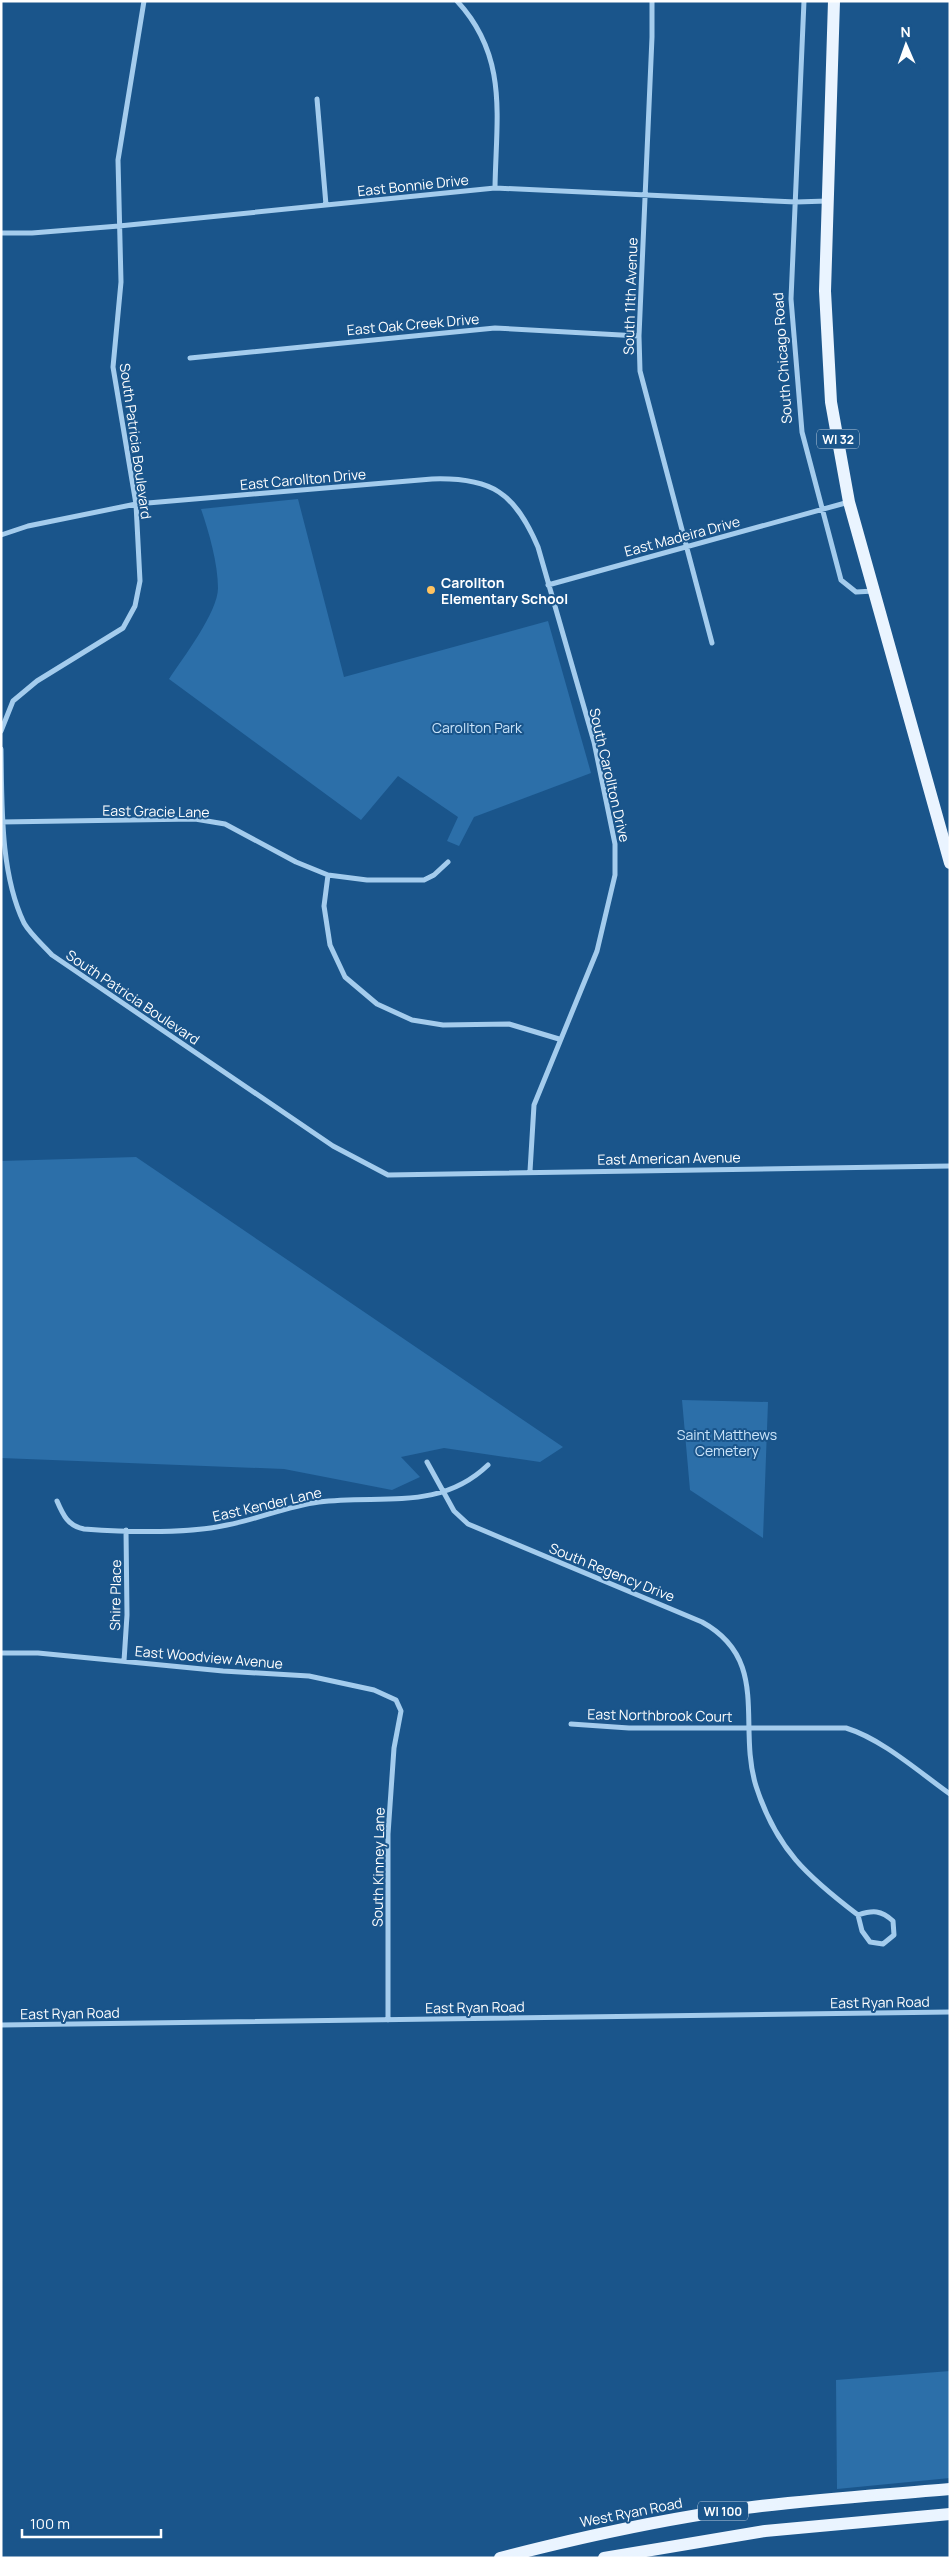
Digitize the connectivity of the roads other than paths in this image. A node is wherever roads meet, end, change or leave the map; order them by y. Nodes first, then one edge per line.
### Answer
1 (144, 1) edge
2 (457, 1) edge
3 (652, 1) edge
4 (804, 1) edge
5 (834, 1) edge
6 (317, 99) dead end
7 (495, 188) junction
8 (645, 195) junction
9 (827, 201) junction
10 (796, 202) junction
11 (326, 205) junction
12 (119, 226) junction
13 (1, 233) edge
14 (639, 336) junction
15 (190, 358) dead end
16 (849, 502) junction
17 (136, 504) junction
18 (823, 509) junction
19 (1, 535) edge
20 (686, 546) junction
21 (548, 585) junction
22 (874, 591) junction
23 (712, 643) dead end
24 (1, 731) edge
25 (1, 749) edge
26 (2, 822) edge
27 (448, 862) dead end
28 (950, 863) edge
29 (328, 875) junction
30 (559, 1039) junction
31 (950, 1166) edge
32 (530, 1171) junction
33 (388, 1175) joint
34 (427, 1462) dead end
35 (488, 1465) dead end
36 (442, 1492) junction
37 (57, 1500) dead end
38 (126, 1530) junction
39 (1, 1653) edge
40 (124, 1661) junction
41 (400, 1714) joint
42 (571, 1724) dead end
43 (749, 1727) junction
44 (950, 1794) edge
45 (858, 1915) junction
46 (950, 2012) edge
47 (388, 2020) junction
48 (1, 2025) edge
49 (950, 2489) edge
50 (950, 2514) edge
51 (500, 2558) edge
52 (604, 2558) edge

1 - 12 street, South Patricia Boulevard
2 - 7 street
3 - 8 street, South 11th Avenue
4 - 10 street, South Chicago Road
5 - 9 main road, WI 32
6 - 11 street
7 - 8 street, East Bonnie Drive
7 - 11 street, East Bonnie Drive
8 - 10 street, East Bonnie Drive
8 - 14 street, South 11th Avenue
9 - 10 street, East Bonnie Drive
9 - 16 main road, WI 32
10 - 18 street, South Chicago Road
11 - 12 street, East Bonnie Drive
12 - 13 street, East Bonnie Drive
12 - 17 street, South Patricia Boulevard
14 - 15 street, East Oak Creek Drive
14 - 20 street, South 11th Avenue
16 - 18 street, East Madeira Drive
16 - 22 main road, WI 32
17 - 19 street, East Carollton Drive
17 - 21 street, East Carollton Drive
17 - 24 street, South Patricia Boulevard
18 - 20 street, East Madeira Drive
18 - 22 street, South Chicago Road
20 - 21 street, East Madeira Drive
20 - 23 street, South 11th Avenue
21 - 30 street, South Carollton Drive
22 - 28 main road, WI 32
25 - 26 street, South Patricia Boulevard
26 - 29 street, East Gracie Lane
26 - 33 street, South Patricia Boulevard
27 - 29 street, East Gracie Lane
29 - 30 street
30 - 32 street, South Carollton Drive
31 - 32 street, East American Avenue
32 - 33 street, East American Avenue
34 - 36 street, South Regency Drive
35 - 36 street, East Kender Lane
36 - 38 street, East Kender Lane
36 - 43 street, South Regency Drive
37 - 38 street, East Kender Lane
38 - 40 street, Shire Place
39 - 40 street, East Woodview Avenue
40 - 41 street, East Woodview Avenue
41 - 47 street, South Kinney Lane
42 - 43 street, East Northbrook Court
43 - 44 street, East Northbrook Court
43 - 45 street, South Regency Drive
45 - 45 street
46 - 47 street, East Ryan Road
47 - 48 street, East Ryan Road
49 - 51 main road, West Ryan Road / WI 100
50 - 52 main road, WI 100

